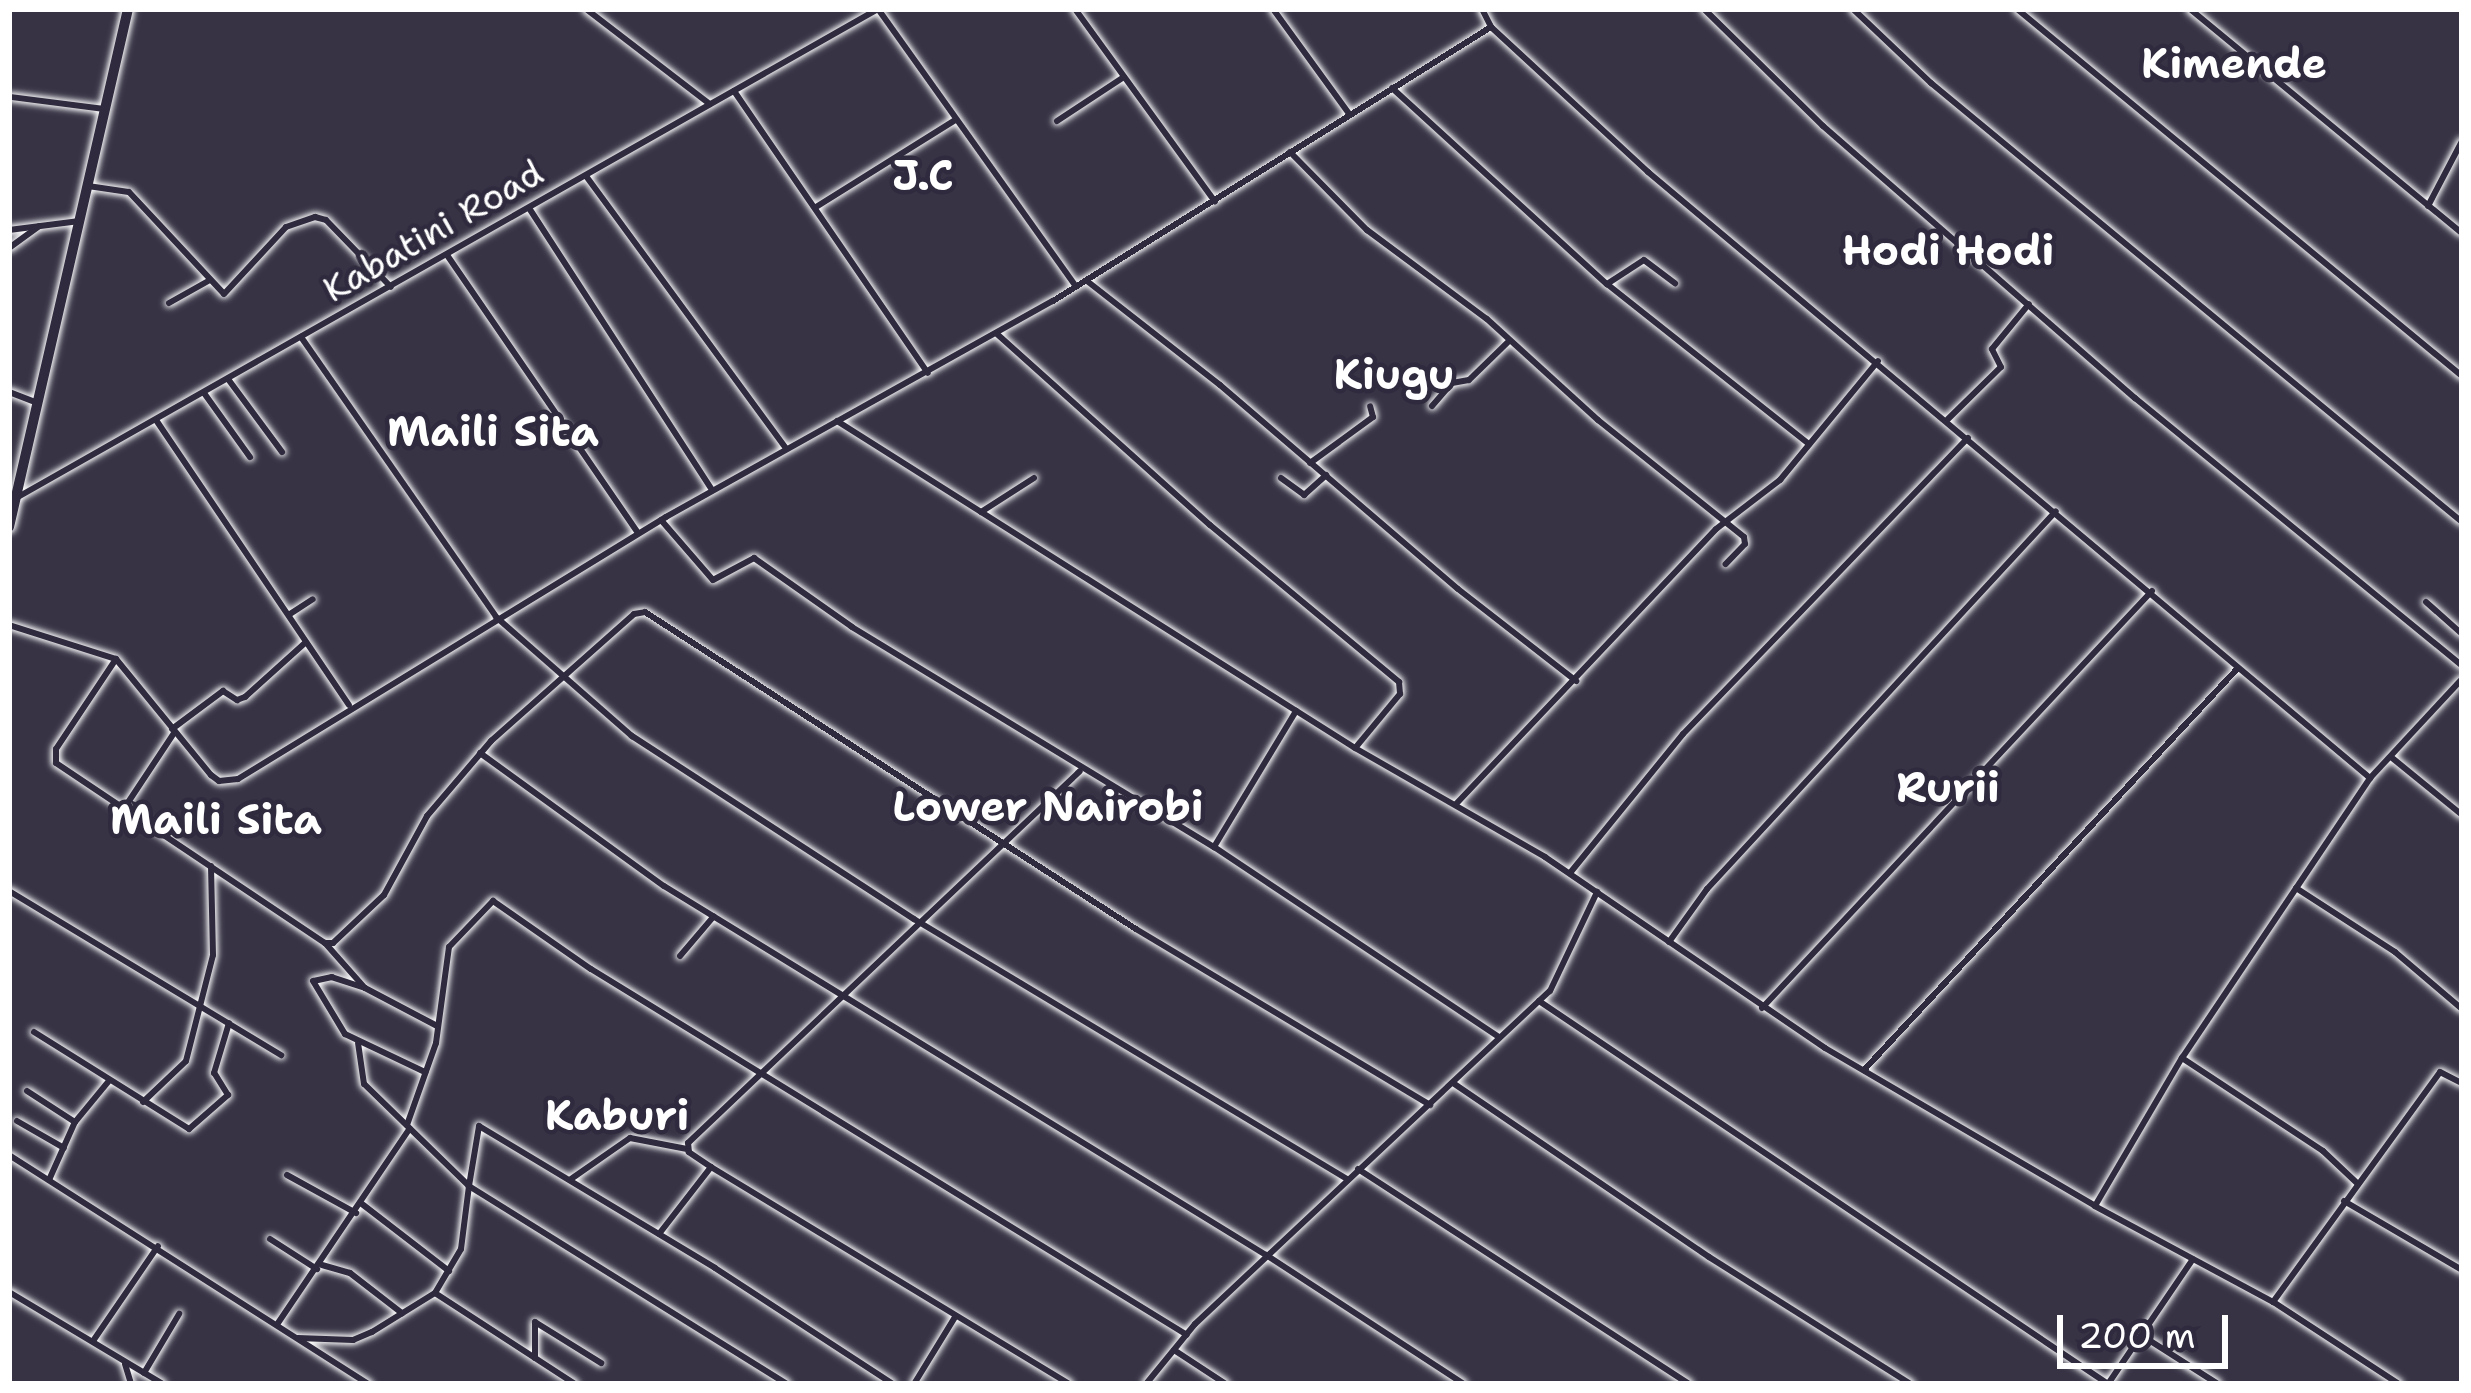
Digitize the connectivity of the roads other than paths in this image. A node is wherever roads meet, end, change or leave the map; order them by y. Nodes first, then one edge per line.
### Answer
1 (128, 9) edge
2 (586, 9) edge
3 (878, 9) edge
4 (1075, 9) edge
5 (1273, 9) edge
6 (1482, 9) edge
7 (1704, 9) edge
8 (1852, 9) edge
9 (2017, 9) edge
10 (2190, 9) edge
11 (1491, 27) junction
12 (1124, 77) junction
13 (1392, 88) junction
14 (734, 91) junction
15 (11, 97) edge
16 (710, 104) junction
17 (105, 109) junction
18 (1350, 115) junction
19 (955, 120) junction
20 (1058, 121) dead end
21 (2462, 141) edge
22 (1290, 152) junction
23 (586, 176) junction
24 (88, 186) junction
25 (1215, 202) junction
26 (2428, 206) junction
27 (529, 208) junction
28 (815, 208) junction
29 (79, 221) junction
30 (39, 226) junction
31 (9, 230) edge
32 (2462, 233) edge
33 (9, 248) edge
34 (447, 255) junction
35 (210, 280) junction
36 (1087, 280) junction
37 (1675, 283) dead end
38 (1607, 284) junction
39 (391, 286) junction
40 (1076, 287) junction
41 (170, 303) dead end
42 (2029, 304) junction
43 (997, 334) junction
44 (301, 337) junction
45 (1509, 341) junction
46 (1878, 361) junction
47 (928, 373) junction
48 (2462, 376) edge
49 (228, 379) junction
50 (9, 392) edge
51 (204, 393) junction
52 (35, 403) junction
53 (1370, 406) dead end
54 (1432, 406) dead end
55 (1948, 419) junction
56 (156, 420) junction
57 (837, 421) junction
58 (1969, 438) junction
59 (1810, 445) junction
60 (786, 448) junction
61 (282, 452) dead end
62 (250, 457) dead end
63 (1310, 463) junction
64 (1326, 475) junction
65 (1034, 478) dead end
66 (1281, 478) dead end
67 (712, 490) junction
68 (15, 499) junction
69 (2056, 511) junction
70 (981, 512) junction
71 (661, 520) junction
72 (2462, 522) edge
73 (1725, 524) junction
74 (9, 527) edge
75 (638, 533) junction
76 (1726, 564) dead end
77 (2152, 591) junction
78 (313, 598) dead end
79 (2426, 602) dead end
80 (290, 614) junction
81 (496, 617) junction
82 (9, 625) edge
83 (2462, 634) edge
84 (306, 643) junction
85 (116, 659) junction
86 (2462, 666) edge
87 (2238, 668) junction
88 (561, 677) junction
89 (2462, 679) edge
90 (1576, 681) junction
91 (350, 707) junction
92 (1297, 711) junction
93 (174, 730) junction
94 (1355, 748) junction
95 (480, 753) junction
96 (2391, 757) junction
97 (1081, 770) junction
98 (2370, 778) junction
99 (1456, 804) junction
100 (123, 810) junction
101 (2462, 815) edge
102 (1002, 843) junction
103 (1214, 847) junction
104 (211, 866) junction
105 (1570, 873) junction
106 (2296, 888) junction
107 (9, 891) edge
108 (1597, 891) junction
109 (715, 916) junction
110 (923, 923) junction
111 (1669, 942) junction
112 (325, 943) junction
113 (680, 956) dead end
114 (352, 978) junction
115 (840, 994) junction
116 (1539, 1001) junction
117 (202, 1006) junction
118 (1762, 1008) junction
119 (2462, 1009) edge
120 (230, 1023) junction
121 (437, 1026) junction
122 (34, 1032) dead end
123 (1498, 1037) junction
124 (358, 1043) junction
125 (281, 1055) dead end
126 (2182, 1058) junction
127 (1864, 1070) junction
128 (425, 1072) junction
129 (766, 1074) junction
130 (108, 1082) junction
131 (1453, 1083) junction
132 (2462, 1083) edge
133 (28, 1091) dead end
134 (143, 1102) junction
135 (1430, 1105) junction
136 (16, 1121) dead end
137 (75, 1122) junction
138 (408, 1127) junction
139 (64, 1148) junction
140 (687, 1149) junction
141 (9, 1155) edge
142 (711, 1167) junction
143 (1358, 1169) junction
144 (287, 1175) dead end
145 (1347, 1179) junction
146 (50, 1180) junction
147 (571, 1180) junction
148 (2356, 1183) junction
149 (469, 1186) junction
150 (2344, 1201) junction
151 (362, 1204) junction
152 (2095, 1206) junction
153 (356, 1213) junction
154 (659, 1234) junction
155 (271, 1239) dead end
156 (158, 1246) junction
157 (1267, 1255) junction
158 (2193, 1259) junction
159 (319, 1267) junction
160 (2462, 1270) edge
161 (449, 1271) junction
162 (9, 1292) edge
163 (435, 1293) junction
164 (2272, 1302) junction
165 (402, 1313) junction
166 (178, 1314) dead end
167 (955, 1317) junction
168 (278, 1323) junction
169 (1187, 1335) junction
170 (2141, 1335) junction
171 (298, 1339) junction
172 (93, 1341) junction
173 (1174, 1350) junction
174 (535, 1358) junction
175 (601, 1363) dead end
176 (125, 1364) junction
177 (144, 1373) junction
178 (131, 1384) edge
179 (163, 1384) edge
180 (369, 1384) edge
181 (575, 1384) edge
182 (787, 1384) edge
183 (892, 1384) edge
184 (914, 1384) edge
185 (1070, 1384) edge
186 (1146, 1384) edge
187 (1226, 1384) edge
188 (1464, 1384) edge
189 (1689, 1384) edge
190 (1911, 1384) edge
191 (2218, 1384) edge
192 (2399, 1384) edge

1 - 17 highway
2 - 16 street
3 - 14 street, Kabatini Road
3 - 19 street
4 - 12 street
5 - 18 street
6 - 11 street
7 - 42 street
8 - 72 street
9 - 48 street
10 - 26 street
11 - 13 street
11 - 46 street
12 - 20 street
12 - 25 street
13 - 18 street
13 - 38 street
14 - 16 street, Kabatini Road
14 - 28 street
15 - 17 street
16 - 23 street, Kabatini Road
17 - 24 highway
18 - 22 street
19 - 28 street
19 - 40 street
21 - 26 street
22 - 25 street
22 - 45 street
23 - 27 street, Kabatini Road
23 - 60 street
24 - 29 highway
24 - 35 street
25 - 36 street
26 - 32 street
27 - 34 street, Kabatini Road
27 - 67 street
28 - 47 street
29 - 30 street
29 - 52 highway
30 - 31 street
30 - 33 street
34 - 39 street, Kabatini Road
34 - 75 street
35 - 39 street
35 - 41 street
36 - 40 street
36 - 63 street
37 - 38 street
38 - 59 street
39 - 44 street, Kabatini Road
40 - 43 street
42 - 55 street
42 - 86 street
43 - 47 street
43 - 94 street
44 - 49 street, Kabatini Road
44 - 81 street
45 - 54 street
45 - 73 street
46 - 55 street
46 - 59 street
47 - 57 street
49 - 51 street, Kabatini Road
49 - 61 street
50 - 52 street
51 - 56 street, Kabatini Road
51 - 62 street
52 - 68 highway
53 - 63 street
55 - 58 street
56 - 68 street, Kabatini Road
56 - 80 street
57 - 60 street
57 - 70 street
58 - 69 street
58 - 105 street
59 - 73 street
60 - 67 street
63 - 64 street
64 - 66 street
64 - 90 street
65 - 70 street
67 - 71 street
68 - 74 highway
69 - 77 street
69 - 111 street
70 - 92 street
71 - 75 street
71 - 97 street
73 - 76 street
73 - 90 street
75 - 81 street
77 - 87 street
77 - 118 street
78 - 80 street
79 - 83 street
80 - 84 street
81 - 88 street
81 - 91 street
82 - 85 street
84 - 91 street
84 - 93 street
85 - 93 street
85 - 100 street
87 - 98 street
87 - 127 street
88 - 95 street
88 - 102 street
88 - 110 street
89 - 96 street
90 - 99 street
91 - 93 street
92 - 94 street
92 - 103 street
93 - 100 street
94 - 99 street
95 - 109 street
95 - 112 street
96 - 98 street
96 - 101 street
97 - 102 street
97 - 103 street
98 - 106 street
99 - 105 street
100 - 104 street
102 - 110 street
102 - 135 street
103 - 123 street
104 - 112 street
104 - 117 street
105 - 108 street
106 - 119 street
106 - 126 street
107 - 117 street
108 - 111 street
108 - 116 street
109 - 113 street
109 - 115 street
110 - 115 street
110 - 145 street
111 - 118 street
112 - 114 street
114 - 121 street
114 - 124 street
115 - 129 street
115 - 157 street
116 - 123 street
116 - 170 street
117 - 120 street
117 - 134 street
118 - 127 street
120 - 125 street
120 - 134 street
121 - 128 street
121 - 129 street
122 - 130 street
123 - 131 street
124 - 128 street
124 - 138 street
126 - 148 street
126 - 152 street
127 - 152 street
128 - 138 street
129 - 140 street
129 - 169 street
130 - 134 street
130 - 137 street
131 - 135 street
131 - 190 street
132 - 148 street
133 - 137 street
135 - 143 street
136 - 139 street
137 - 139 street
138 - 149 street
138 - 151 street
139 - 146 street
140 - 142 street
140 - 147 street
141 - 146 street
142 - 154 street
142 - 167 street
143 - 145 street
143 - 189 street
144 - 153 street
145 - 157 street
146 - 156 street
147 - 149 street
147 - 154 street
148 - 150 street
149 - 161 street
149 - 182 street
150 - 160 street
150 - 164 street
151 - 153 street
151 - 161 street
152 - 158 street
153 - 159 street
154 - 183 street
155 - 159 street
156 - 168 street
156 - 172 street
157 - 169 street
157 - 188 street
158 - 164 street
158 - 170 street
159 - 165 street
159 - 168 street
161 - 163 street
162 - 172 street
163 - 165 street
163 - 174 street
164 - 192 street
165 - 171 street
166 - 177 street
167 - 184 street
167 - 185 street
168 - 171 street
169 - 173 street
170 - 191 street
171 - 180 street
172 - 176 street
173 - 186 street
173 - 187 street
174 - 175 street
174 - 181 street
176 - 177 street
176 - 178 street
177 - 179 street

